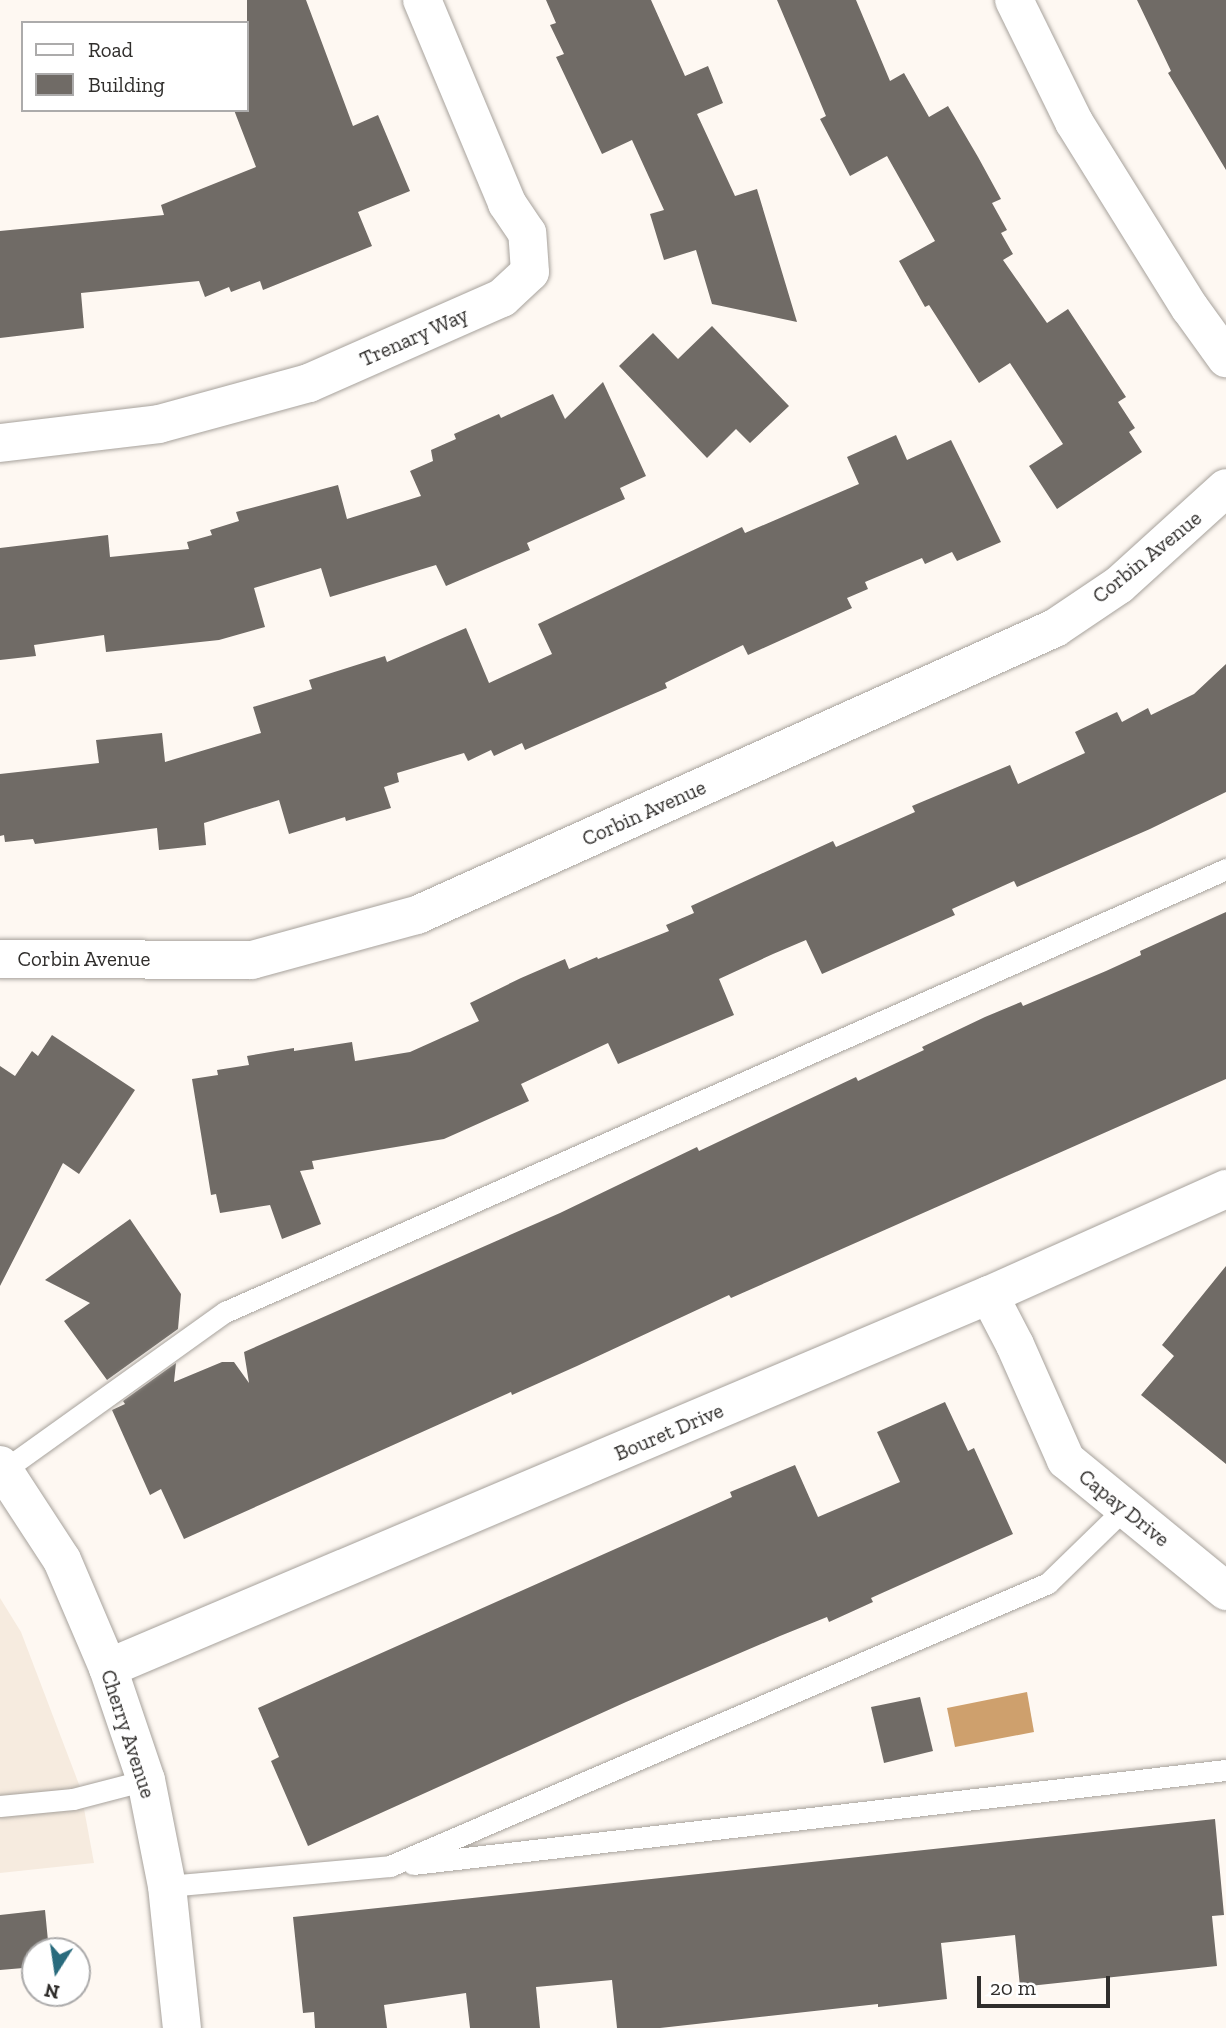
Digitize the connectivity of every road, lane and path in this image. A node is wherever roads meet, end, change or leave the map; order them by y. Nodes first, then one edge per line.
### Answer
1 (422, 0) edge
2 (1014, 0) edge
3 (1226, 358) edge
4 (0, 443) edge
5 (1226, 488) edge
6 (1226, 869) edge
7 (0, 959) edge
8 (1226, 1189) edge
9 (989, 1295) junction
10 (2, 1468) edge
11 (1125, 1508) junction
12 (1226, 1591) edge
13 (108, 1668) junction
14 (1226, 1770) edge
15 (146, 1780) junction
16 (0, 1806) edge
17 (390, 1866) junction
18 (167, 1886) junction
19 (183, 2028) edge

1 - 4 street, Trenary Way
2 - 3 street
5 - 7 street, Corbin Avenue
6 - 10 lane
8 - 9 street, Bouret Drive
9 - 11 street, Capay Drive
9 - 13 street, Bouret Drive
10 - 13 street, Cherry Avenue
11 - 12 street, Capay Drive
11 - 17 lane
13 - 15 street, Cherry Avenue
14 - 17 lane
15 - 16 lane
15 - 18 street, Cherry Avenue
17 - 18 lane
18 - 19 street, Cherry Avenue

